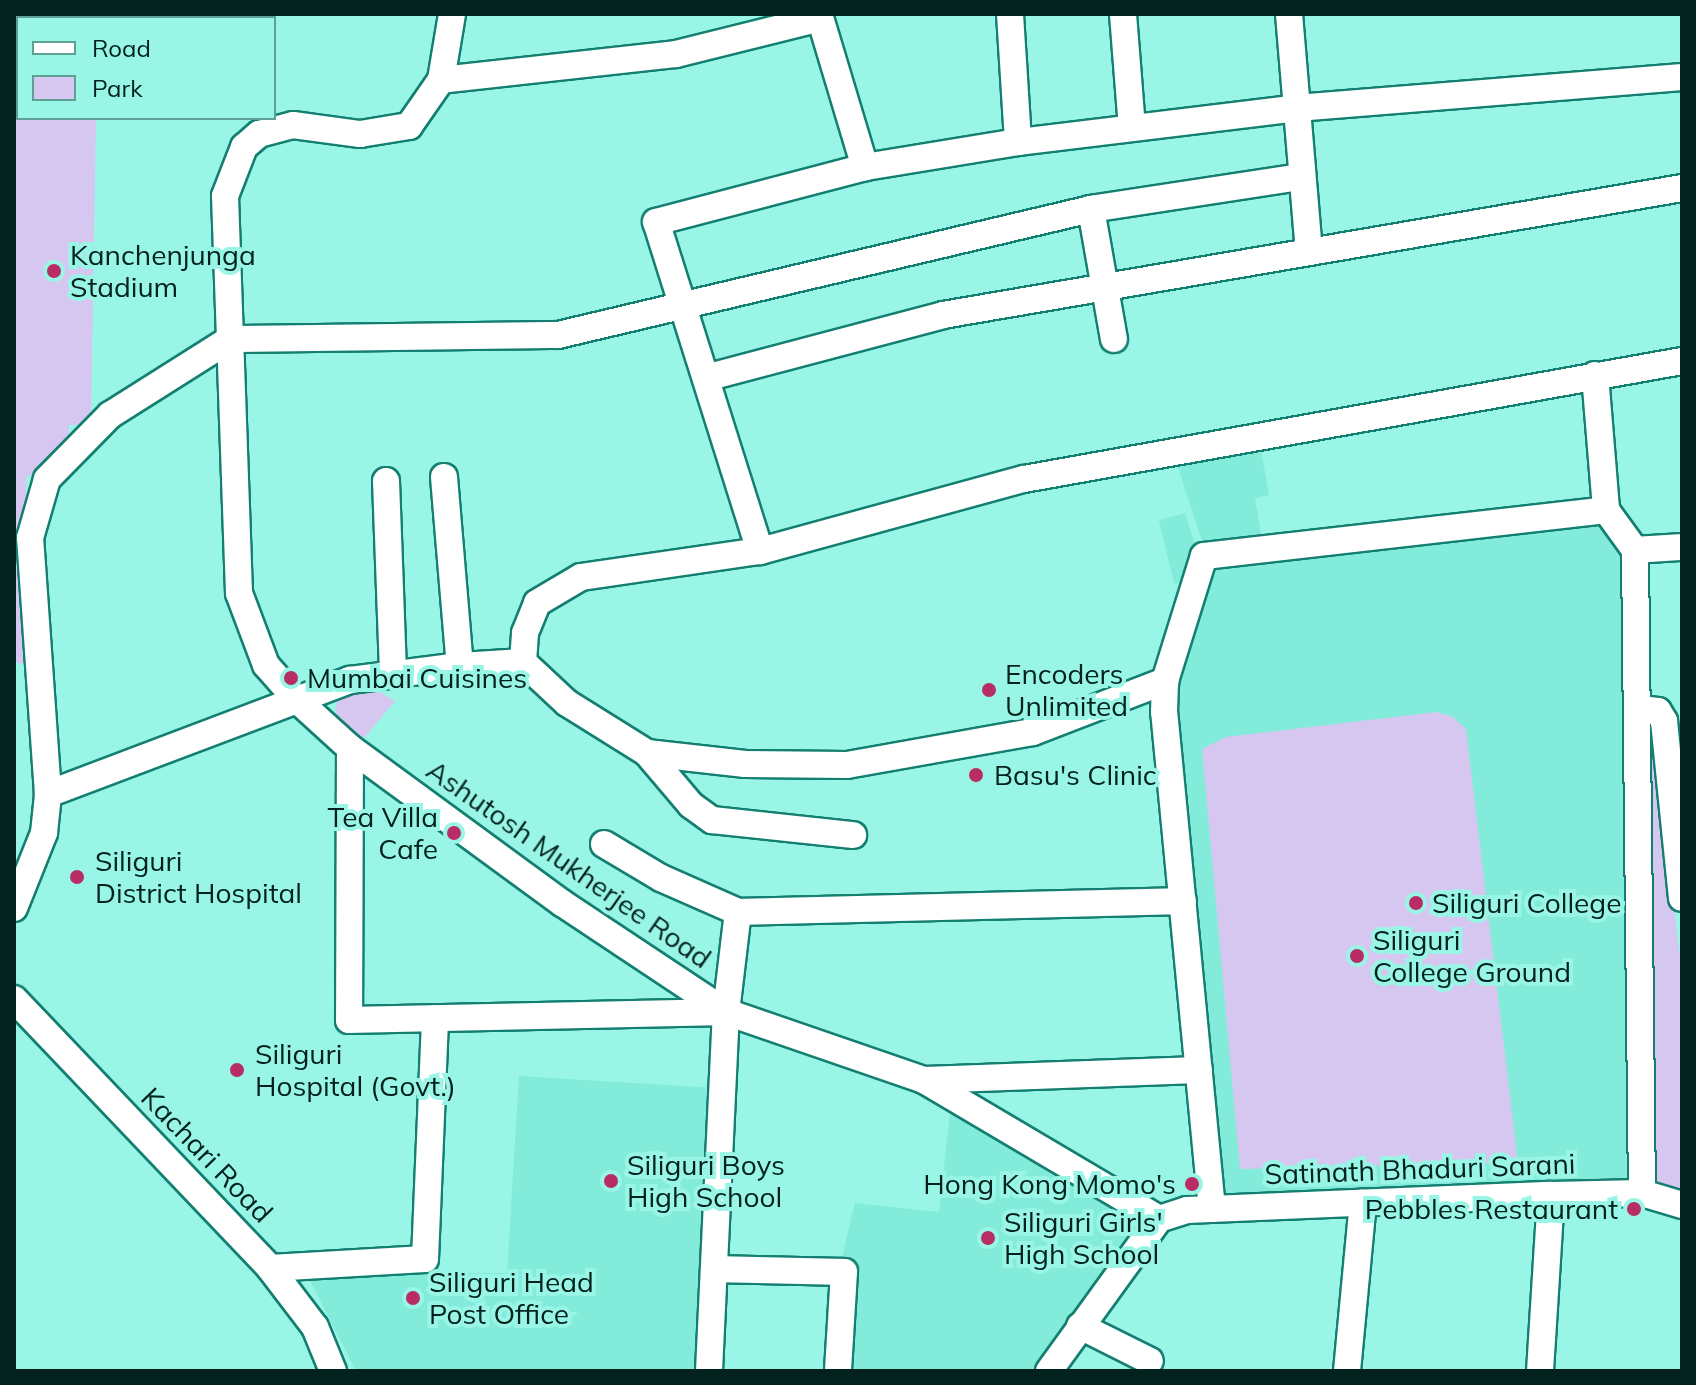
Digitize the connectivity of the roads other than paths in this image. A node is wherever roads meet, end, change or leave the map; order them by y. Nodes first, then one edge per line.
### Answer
1 (452, 14) edge
2 (1010, 14) edge
3 (1123, 14) edge
4 (1289, 14) edge
5 (820, 16) edge
6 (1682, 77) edge
7 (441, 80) junction
8 (1297, 108) junction
9 (253, 126) edge
10 (1132, 128) junction
11 (1018, 142) junction
12 (865, 167) junction
13 (1299, 177) junction
14 (1682, 188) edge
15 (1091, 209) junction
16 (1309, 251) junction
17 (1105, 288) junction
18 (685, 303) junction
19 (230, 339) junction
20 (1114, 339) dead end
21 (1682, 361) edge
22 (1595, 375) junction
23 (709, 377) junction
24 (444, 477) dead end
25 (386, 481) dead end
26 (1606, 510) junction
27 (1682, 547) edge
28 (1635, 550) junction
29 (760, 551) junction
30 (523, 662) junction
31 (460, 666) junction
32 (393, 673) junction
33 (1165, 681) junction
34 (296, 699) junction
35 (1640, 709) junction
36 (350, 748) junction
37 (647, 753) junction
38 (48, 794) junction
39 (853, 835) dead end
40 (604, 844) dead end
41 (1682, 898) edge
42 (1183, 901) junction
43 (14, 908) edge
44 (738, 912) junction
45 (14, 999) edge
46 (726, 1012) junction
47 (435, 1018) junction
48 (1199, 1070) junction
49 (924, 1080) junction
50 (1642, 1193) junction
51 (1551, 1195) junction
52 (1363, 1203) junction
53 (1682, 1205) edge
54 (1212, 1209) junction
55 (1159, 1219) junction
56 (270, 1268) junction
57 (714, 1269) junction
58 (1080, 1326) junction
59 (1150, 1361) dead end
60 (333, 1371) edge
61 (709, 1371) edge
62 (838, 1371) edge
63 (1049, 1371) edge
64 (1347, 1371) edge
65 (1540, 1371) edge

1 - 7 street
2 - 11 street
3 - 10 street
4 - 8 street
5 - 7 street
5 - 12 street
6 - 8 street
7 - 9 street
8 - 10 street
8 - 13 street
9 - 19 street, Ashutosh Mukherjee Road
10 - 11 street
11 - 12 street
12 - 18 street
13 - 15 street
13 - 16 street
14 - 16 street
15 - 17 street
15 - 18 street
16 - 17 street
17 - 20 street
17 - 23 street
18 - 19 street
18 - 23 street
19 - 34 street, Ashutosh Mukherjee Road
19 - 38 street
21 - 22 street
22 - 26 street
22 - 29 street
23 - 29 street
24 - 31 street
25 - 32 street
26 - 28 street
26 - 33 street
27 - 28 street
28 - 35 street
29 - 30 street
30 - 31 street
30 - 37 street
31 - 32 street
32 - 34 street
33 - 37 street
33 - 42 street
34 - 36 street, Ashutosh Mukherjee Road
34 - 38 street
35 - 41 street
35 - 50 street
36 - 46 street, Ashutosh Mukherjee Road
36 - 47 street
37 - 39 street
38 - 43 street
40 - 44 street
42 - 44 street
42 - 48 street
44 - 46 street
45 - 56 street, Kachari Road
46 - 47 street
46 - 49 street, Ashutosh Mukherjee Road
46 - 57 street
47 - 56 street
48 - 49 street
48 - 54 street
49 - 55 street, Ashutosh Mukherjee Road
50 - 51 street, Satinath Bhaduri Sarani
50 - 53 street, Satinath Bhaduri Sarani
51 - 52 street, Satinath Bhaduri Sarani
51 - 65 street
52 - 54 street, Satinath Bhaduri Sarani
52 - 64 street
54 - 55 street, Satinath Bhaduri Sarani
55 - 58 street
56 - 60 street, Kachari Road
57 - 61 street
57 - 62 street
58 - 59 street
58 - 63 street

